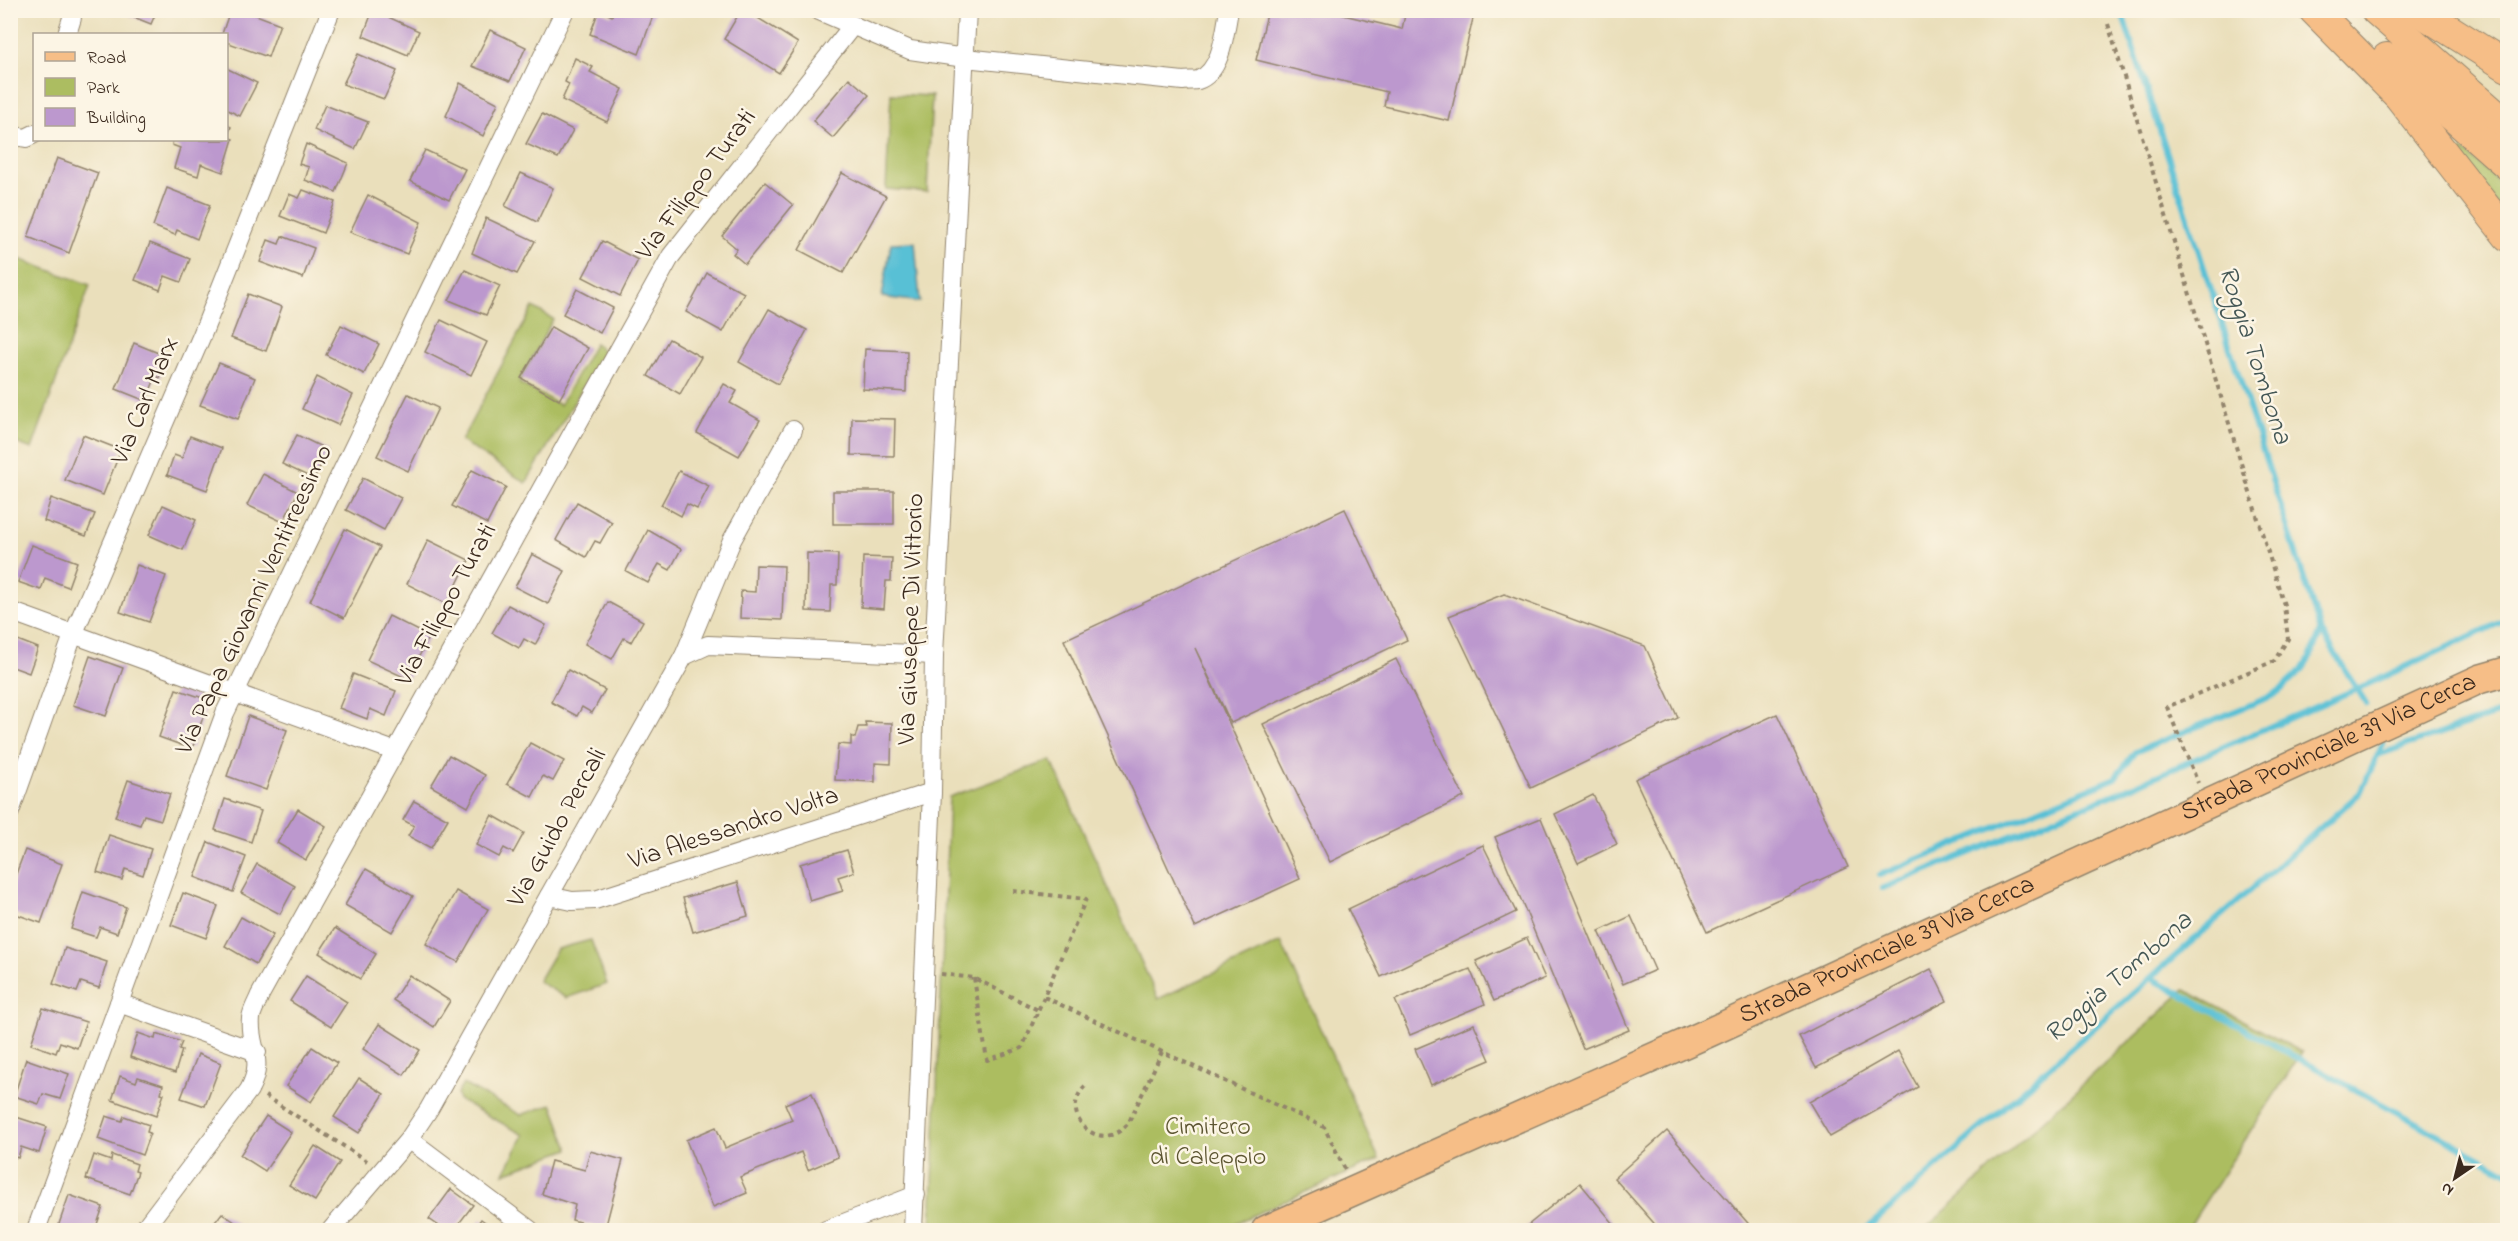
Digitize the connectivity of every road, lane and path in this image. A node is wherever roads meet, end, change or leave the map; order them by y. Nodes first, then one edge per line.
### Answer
1 (331, 10) edge
2 (565, 10) edge
3 (817, 10) edge
4 (967, 10) edge
5 (1229, 10) edge
6 (2314, 10) edge
7 (2333, 10) edge
8 (2376, 10) edge
9 (2418, 10) edge
10 (2108, 24) dead end
11 (853, 25) junction
12 (965, 58) junction
13 (2508, 67) edge
14 (2508, 126) edge
15 (33, 134) edge
16 (10, 135) edge
17 (2508, 165) edge
18 (2508, 236) edge
19 (793, 430) dead end
20 (10, 611) edge
21 (73, 635) junction
22 (934, 655) junction
23 (684, 656) junction
24 (2508, 670) edge
25 (234, 694) junction
26 (394, 751) junction
27 (2192, 769) dead end
28 (932, 792) junction
29 (10, 812) edge
30 (1013, 891) dead end
31 (549, 896) junction
32 (925, 972) junction
33 (974, 978) junction
34 (1044, 997) junction
35 (119, 1003) junction
36 (1038, 1010) junction
37 (257, 1052) junction
38 (1162, 1052) junction
39 (1085, 1086) dead end
40 (263, 1095) dead end
41 (409, 1139) junction
42 (368, 1162) dead end
43 (1356, 1190) junction
44 (915, 1195) junction
45 (36, 1230) edge
46 (143, 1230) edge
47 (332, 1230) edge
48 (530, 1230) edge
49 (826, 1230) edge
50 (913, 1230) edge
51 (1266, 1230) edge

1 - 21 street, Via Carl Marx
2 - 25 street, Via Papa Giovanni Ventitreesimo
3 - 11 street
4 - 12 street, Via Giuseppe Di Vittorio
5 - 12 street
6 - 18 highway
7 - 17 highway
8 - 14 highway
9 - 13 highway
10 - 27 path
11 - 12 street
11 - 26 street, Via Filippo Turati
12 - 22 street, Via Giuseppe Di Vittorio
15 - 16 street
19 - 23 street, Via Guido Percali
20 - 21 street
21 - 25 street
21 - 29 street, Via Carl Marx
22 - 23 street
22 - 28 street, Via Giuseppe Di Vittorio
23 - 31 street, Via Guido Percali
24 - 43 main road, Strada Provinciale 39 Via Cerca
25 - 26 street
25 - 35 street, Via Papa Giovanni Ventitreesimo
26 - 37 street, Via Filippo Turati
28 - 31 street, Via Alessandro Volta
28 - 32 street, Via Giuseppe Di Vittorio
30 - 34 path
31 - 41 street, Via Guido Percali
32 - 33 path
32 - 44 street, Via Giuseppe Di Vittorio
33 - 36 path
33 - 36 path
34 - 36 path
34 - 38 path
35 - 37 street
35 - 45 street, Via Papa Giovanni Ventitreesimo
37 - 46 street, Via Filippo Turati
38 - 39 path
38 - 43 path
40 - 42 path
41 - 47 street, Via Guido Percali
41 - 48 street
43 - 51 main road, Strada Provinciale 39 Via Cerca
44 - 49 street
44 - 50 street, Via Giuseppe Di Vittorio

